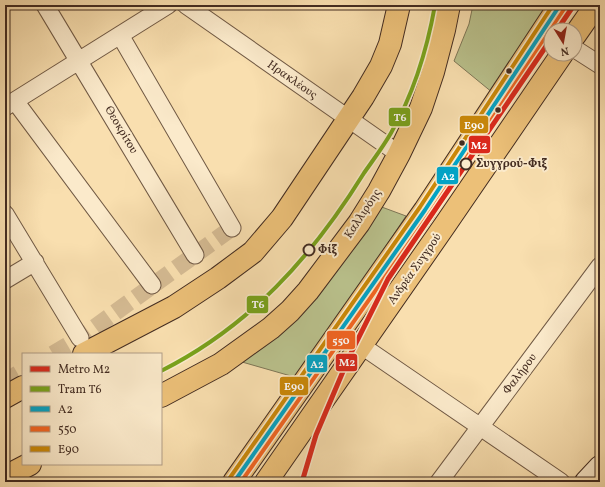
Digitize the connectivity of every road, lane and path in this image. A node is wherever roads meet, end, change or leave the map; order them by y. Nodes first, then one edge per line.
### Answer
1 (45, 5) edge
2 (168, 5) edge
3 (186, 5) edge
4 (399, 5) edge
5 (449, 5) edge
6 (560, 5) edge
7 (596, 5) edge
8 (583, 24) edge
9 (120, 35) junction
10 (583, 54) edge
11 (80, 60) junction
12 (557, 62) edge
13 (600, 65) edge
14 (10, 104) edge
15 (349, 119) junction
16 (399, 154) junction
17 (5, 214) edge
18 (232, 228) dead end
19 (195, 255) dead end
20 (35, 262) junction
21 (600, 266) edge
22 (5, 280) edge
23 (152, 286) dead end
24 (82, 346) edge
25 (362, 346) junction
26 (22, 388) edge
27 (162, 395) edge
28 (5, 397) edge
29 (481, 427) junction
30 (28, 465) edge
31 (600, 467) edge
32 (5, 477) edge
33 (234, 482) edge
34 (266, 482) edge
35 (439, 482) edge
36 (561, 482) edge
37 (586, 482) edge

1 - 11 street, Θεοκρίτου
2 - 9 street
3 - 15 street, Ηρακλέους
4 - 15 main road
5 - 16 main road, Καλλιρόης
6 - 33 main road
7 - 8 main road
9 - 11 street
9 - 18 street
10 - 13 street
11 - 14 street
11 - 19 street, Θεοκρίτου
12 - 25 main road, Ανδρέα Συγγρού
14 - 23 street
15 - 16 street, Ηρακλέους
15 - 24 main road
16 - 27 main road, Καλλιρόης
17 - 20 street
20 - 22 street
20 - 24 street
21 - 29 street, Φαλήρου
25 - 29 street
25 - 34 main road, Ανδρέα Συγγρού
26 - 28 main road
29 - 35 street, Φαλήρου
29 - 36 street
30 - 32 main road
31 - 37 street

